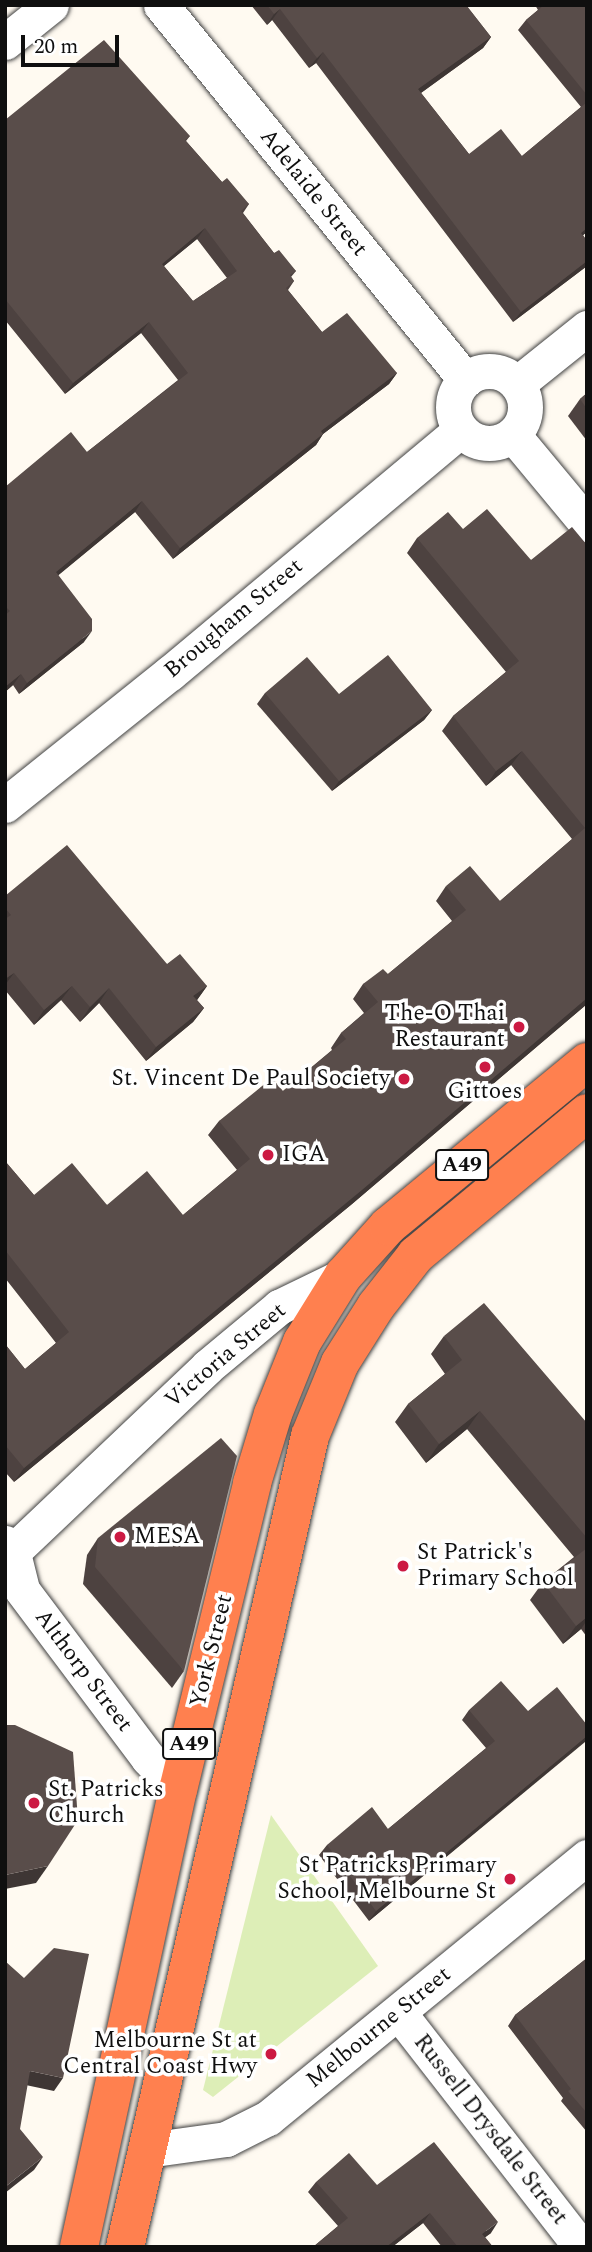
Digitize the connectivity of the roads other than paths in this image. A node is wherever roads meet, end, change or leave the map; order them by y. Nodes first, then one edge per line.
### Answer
1 (51, 5) edge
2 (161, 5) edge
3 (5, 42) edge
4 (587, 328) edge
5 (466, 380) junction
6 (517, 384) junction
7 (461, 430) junction
8 (513, 435) junction
9 (587, 524) edge
10 (5, 805) edge
11 (587, 1062) edge
12 (587, 1113) edge
13 (343, 1276) junction
14 (8, 1552) edge
15 (178, 1790) junction
16 (587, 1857) edge
17 (399, 2013) junction
18 (147, 2150) junction
19 (79, 2247) edge
20 (125, 2247) edge
21 (581, 2247) edge

1 - 3 street
2 - 5 street, Adelaide Street
4 - 6 street
5 - 6 street
5 - 7 street
6 - 8 street
7 - 8 street
7 - 10 street, Brougham Street
8 - 9 street
11 - 13 highway, Victoria Street / A49
12 - 18 highway, York Street / A49
13 - 14 street, Victoria Street
13 - 15 highway, York Street / A49
14 - 15 street, Althorp Street
15 - 19 highway, York Street / A49
16 - 17 street, Melbourne Street
17 - 18 street, Melbourne Street
17 - 21 street, Russell Drysdale Street
18 - 20 highway, York Street / A49

